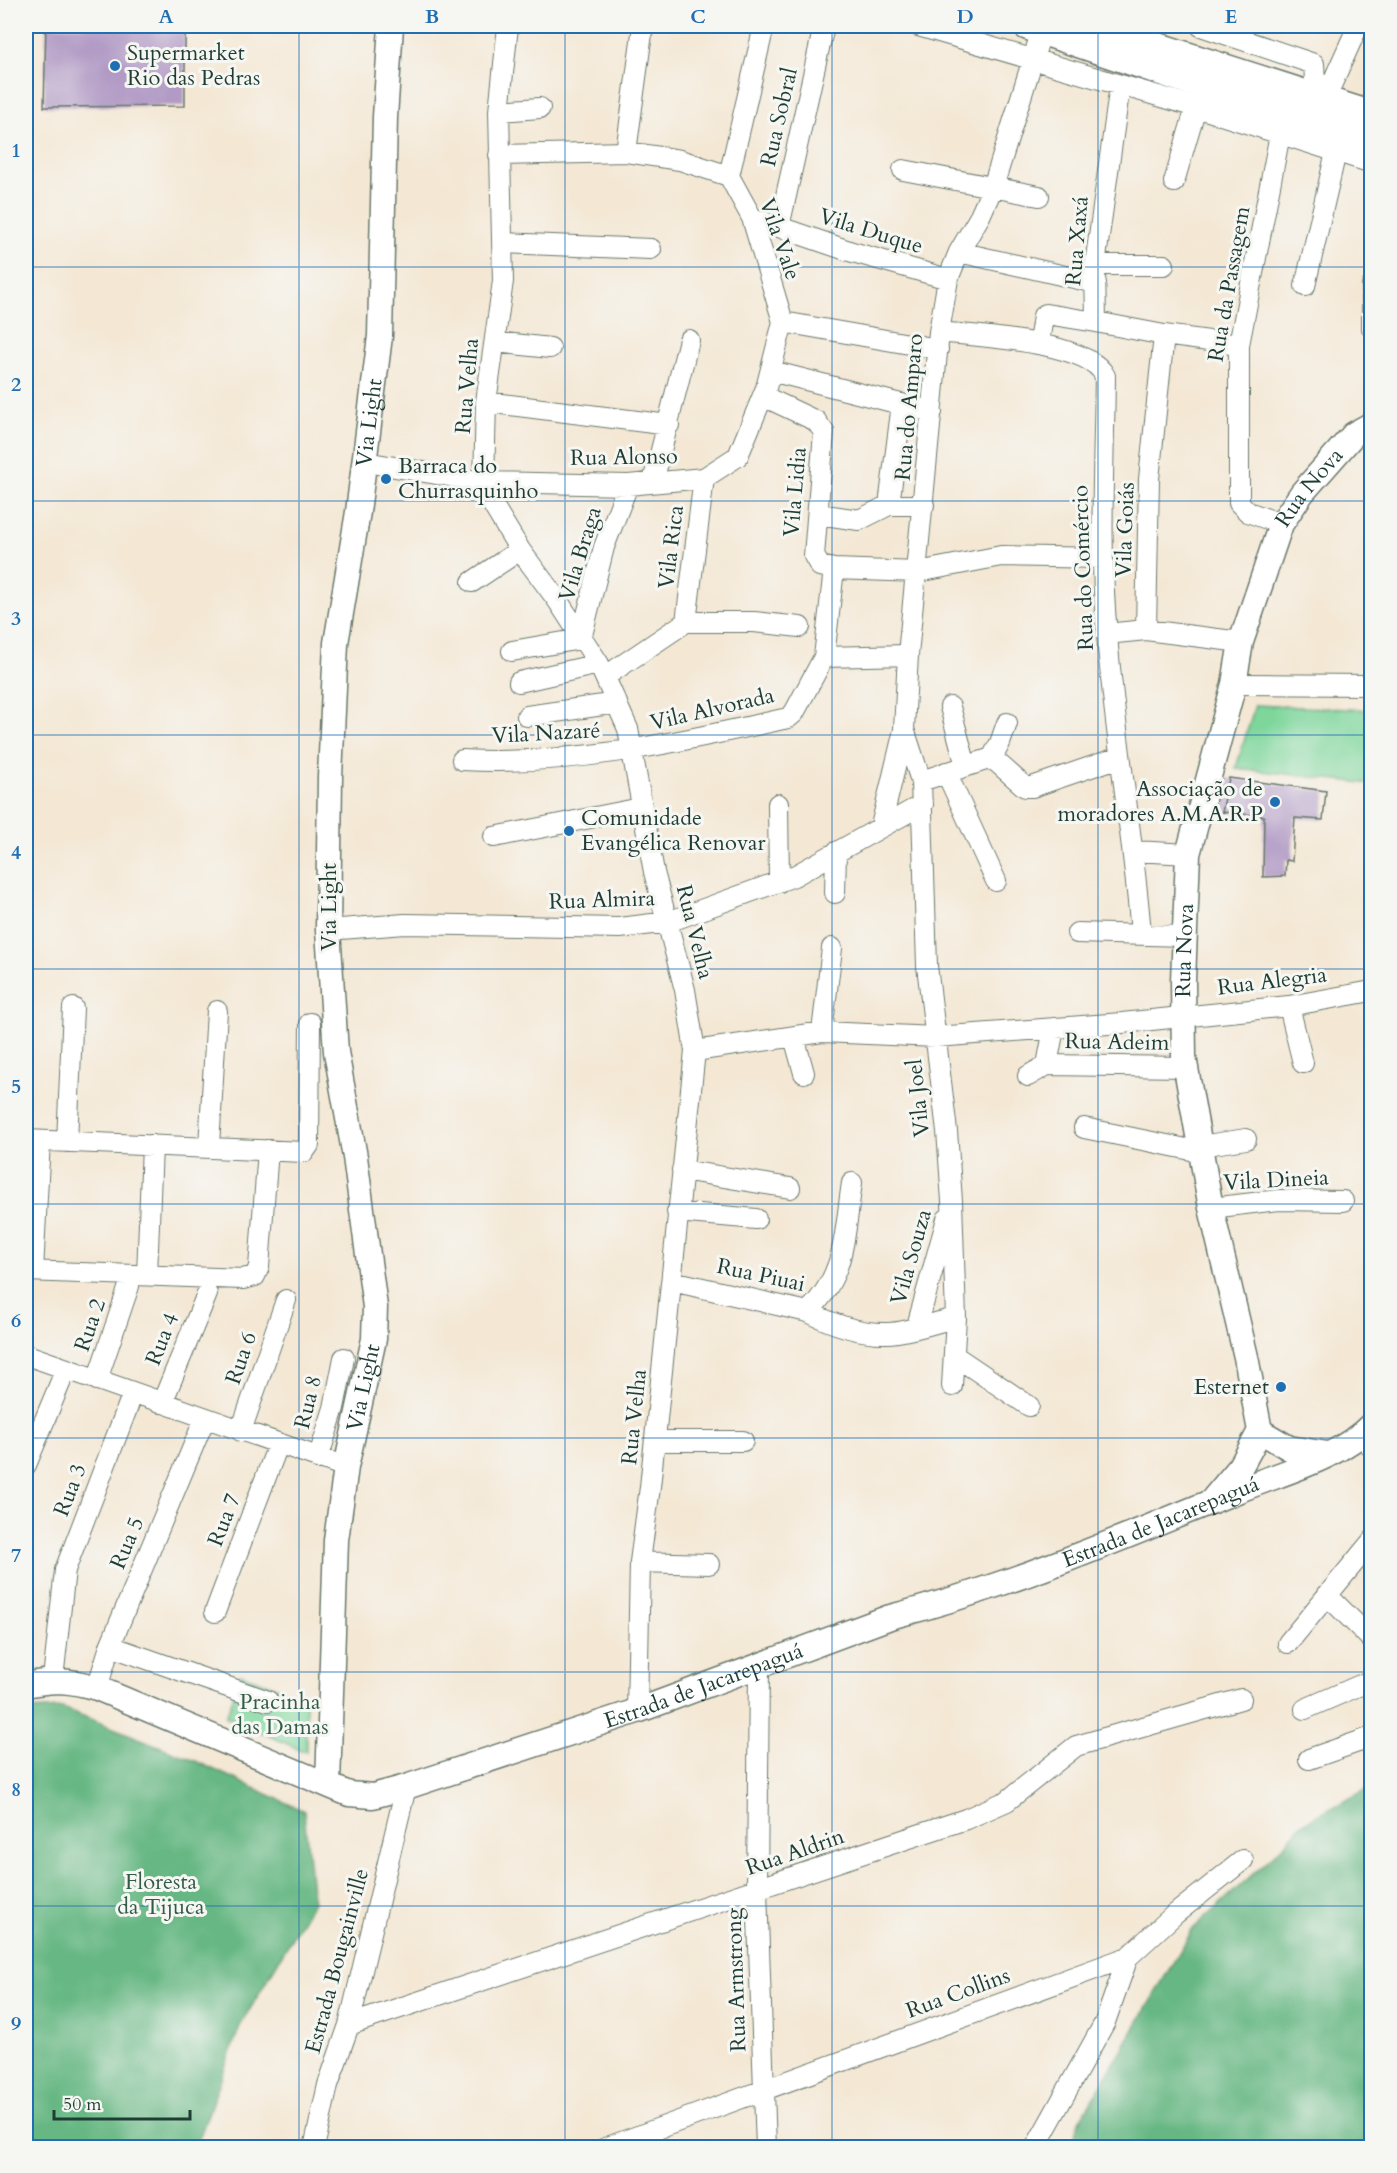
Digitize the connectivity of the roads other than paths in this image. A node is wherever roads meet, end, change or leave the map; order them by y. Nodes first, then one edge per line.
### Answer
1 (391, 26) edge
2 (508, 26) edge
3 (643, 26) edge
4 (764, 26) edge
5 (824, 26) edge
6 (918, 26) edge
7 (1094, 26) edge
8 (1201, 26) edge
9 (1358, 26) edge
10 (1035, 28) edge
11 (1035, 61) junction
12 (1120, 85) junction
13 (1320, 97) junction
14 (1196, 107) junction
15 (540, 108) dead end
16 (499, 111) junction
17 (1371, 115) edge
18 (1280, 134) junction
19 (1329, 142) junction
20 (1371, 143) edge
21 (626, 152) junction
22 (499, 156) junction
23 (1371, 163) edge
24 (903, 170) dead end
25 (729, 176) junction
26 (1174, 182) dead end
27 (993, 187) junction
28 (1038, 196) dead end
29 (752, 218) junction
30 (779, 227) junction
31 (502, 243) junction
32 (651, 249) dead end
33 (959, 252) junction
34 (1164, 266) dead end
35 (1096, 274) junction
36 (948, 279) junction
37 (1305, 286) dead end
38 (1371, 286) edge
39 (783, 322) junction
40 (1096, 322) junction
41 (1371, 328) edge
42 (1164, 335) junction
43 (689, 340) dead end
44 (938, 341) junction
45 (495, 342) junction
46 (1039, 343) junction
47 (1239, 345) junction
48 (550, 348) dead end
49 (771, 371) junction
50 (763, 396) junction
51 (486, 402) junction
52 (902, 404) junction
53 (932, 412) junction
54 (1371, 424) edge
55 (669, 425) junction
56 (365, 462) junction
57 (704, 478) junction
58 (484, 482) junction
59 (653, 482) junction
60 (628, 485) junction
61 (924, 505) junction
62 (889, 506) junction
63 (818, 514) junction
64 (1281, 524) junction
65 (520, 550) junction
66 (1103, 558) junction
67 (834, 569) junction
68 (918, 572) junction
69 (472, 582) dead end
70 (686, 622) junction
71 (800, 627) dead end
72 (1146, 630) junction
73 (1106, 634) junction
74 (581, 639) junction
75 (1241, 642) junction
76 (512, 651) dead end
77 (908, 655) junction
78 (824, 657) junction
79 (602, 670) junction
80 (519, 682) dead end
81 (1234, 684) junction
82 (1371, 685) edge
83 (617, 703) junction
84 (950, 707) dead end
85 (527, 716) dead end
86 (1007, 723) dead end
87 (904, 729) junction
88 (632, 751) junction
89 (1120, 757) junction
90 (992, 758) junction
91 (462, 760) dead end
92 (966, 766) junction
93 (946, 772) junction
94 (921, 781) junction
95 (778, 804) dead end
96 (923, 804) junction
97 (641, 808) junction
98 (881, 826) junction
99 (494, 837) dead end
100 (1135, 851) junction
101 (836, 852) junction
102 (1188, 854) junction
103 (996, 881) dead end
104 (779, 882) junction
105 (835, 893) dead end
106 (668, 922) junction
107 (328, 930) junction
108 (1077, 933) dead end
109 (1141, 934) junction
110 (1184, 936) junction
111 (832, 948) dead end
112 (1366, 992) dead end
113 (1289, 1006) junction
114 (74, 1008) dead end
115 (217, 1011) dead end
116 (1183, 1016) junction
117 (310, 1023) dead end
118 (1054, 1028) junction
119 (822, 1032) junction
120 (794, 1036) junction
121 (936, 1037) junction
122 (695, 1051) junction
123 (1303, 1063) dead end
124 (1047, 1065) junction
125 (1185, 1067) junction
126 (804, 1073) dead end
127 (1028, 1076) dead end
128 (1084, 1128) dead end
129 (1246, 1138) dead end
130 (33, 1140) edge
131 (67, 1142) junction
132 (152, 1145) junction
133 (209, 1146) junction
134 (1201, 1149) junction
135 (268, 1150) junction
136 (682, 1170) junction
137 (852, 1183) dead end
138 (790, 1188) dead end
139 (1343, 1201) dead end
140 (952, 1202) junction
141 (1211, 1208) junction
142 (677, 1212) junction
143 (756, 1219) dead end
144 (29, 1271) edge
145 (147, 1275) junction
146 (672, 1281) junction
147 (129, 1286) dead end
148 (207, 1294) dead end
149 (286, 1300) dead end
150 (808, 1312) junction
151 (956, 1318) junction
152 (917, 1326) junction
153 (27, 1355) dead end
154 (955, 1356) junction
155 (344, 1358) dead end
156 (66, 1369) junction
157 (97, 1380) junction
158 (952, 1386) dead end
159 (133, 1393) junction
160 (162, 1403) junction
161 (1029, 1406) dead end
162 (205, 1418) junction
163 (241, 1431) junction
164 (1260, 1431) junction
165 (1368, 1435) edge
166 (743, 1440) dead end
167 (655, 1441) junction
168 (278, 1445) junction
169 (1328, 1454) junction
170 (318, 1459) junction
171 (26, 1465) edge
172 (346, 1467) junction
173 (1210, 1502) junction
174 (1371, 1542) edge
175 (640, 1562) junction
176 (709, 1564) dead end
177 (1327, 1595) junction
178 (215, 1612) dead end
179 (1371, 1640) edge
180 (1288, 1644) dead end
181 (110, 1646) junction
182 (759, 1667) junction
183 (53, 1679) junction
184 (1371, 1680) edge
185 (26, 1685) edge
186 (97, 1688) junction
187 (1241, 1699) dead end
188 (268, 1701) dead end
189 (1305, 1709) dead end
190 (637, 1711) junction
191 (1371, 1737) edge
192 (1309, 1759) dead end
193 (328, 1784) junction
194 (406, 1787) junction
195 (1244, 1860) dead end
196 (757, 1890) junction
197 (1128, 1957) junction
198 (349, 2025) junction
199 (764, 2090) junction
200 (314, 2148) edge
201 (606, 2148) edge
202 (766, 2148) edge
203 (1035, 2148) edge

1 - 56 street, Via Light
2 - 16 street, Rua Velha
3 - 21 street
4 - 25 street
5 - 30 street, Rua Sobral
6 - 11 street
7 - 13 main road
8 - 13 street
9 - 13 street
10 - 11 street, Rua do Amparo
10 - 19 main road
11 - 12 street
11 - 27 street, Rua do Amparo
12 - 14 street
12 - 35 street, Rua Xaxá
13 - 17 main road
14 - 18 street
14 - 26 street
15 - 16 street
16 - 22 street, Rua Velha
18 - 19 street
18 - 47 street, Rua da Passagem
19 - 20 main road
19 - 23 street
19 - 37 street
21 - 22 street
21 - 25 street
22 - 31 street, Rua Velha
24 - 27 street
25 - 29 street, Vila Vale
27 - 28 street
27 - 33 street, Rua do Amparo
29 - 30 street
29 - 39 street, Vila Vale
30 - 36 street, Vila Duque
31 - 32 street
31 - 45 street, Rua Velha
33 - 35 street
33 - 36 street, Rua do Amparo
34 - 35 street
35 - 40 street, Rua Xaxá
36 - 44 street, Rua do Amparo
38 - 41 street
39 - 44 street
39 - 49 street, Rua Alonso
40 - 42 street
40 - 46 street, Rua Xaxá
42 - 47 street
42 - 72 street, Vila Goiás
43 - 55 street, Vila Rica
44 - 46 street, Rua do Comércio
44 - 53 street, Rua do Amparo
45 - 48 street
45 - 51 street, Rua Velha
46 - 66 street, Rua do Comércio
47 - 64 street, Rua da Passagem
49 - 50 street, Rua Alonso
49 - 52 street
50 - 57 street, Rua Alonso
50 - 63 street, Vila Lidia
51 - 55 street
51 - 58 street, Rua Velha
52 - 53 street
52 - 62 street
53 - 61 street, Rua do Amparo
54 - 64 street, Rua Nova
55 - 59 street, Vila Rica
56 - 58 street, Rua Alonso
56 - 107 street, Via Light
57 - 59 street, Rua Alonso
57 - 70 street, Vila Rica
58 - 60 street, Rua Alonso
58 - 65 street, Rua Velha
59 - 60 street, Rua Alonso
60 - 74 street, Vila Braga
61 - 62 street
61 - 68 street, Rua do Amparo
62 - 63 street
63 - 67 street, Vila Lidia
64 - 75 street, Rua Nova
65 - 69 street
65 - 74 street, Rua Velha
66 - 68 street
66 - 73 street, Rua do Comércio
67 - 68 street
67 - 78 street, Vila Alvorada
68 - 77 street, Rua do Amparo
70 - 71 street
70 - 79 street
72 - 73 street
72 - 75 street
73 - 89 street, Rua do Comércio
74 - 76 street
74 - 79 street, Rua Velha
75 - 81 street, Rua Nova
77 - 78 street
77 - 87 street, Rua do Amparo
78 - 88 street, Vila Alvorada
79 - 80 street
79 - 83 street, Rua Velha
81 - 82 street
81 - 102 street, Rua Nova
83 - 85 street
83 - 88 street, Rua Velha
84 - 92 street
86 - 90 street
87 - 94 street, Rua do Amparo
87 - 98 street
88 - 91 street, Vila Nazaré
88 - 97 street, Rua Velha
89 - 90 street
89 - 100 street, Rua do Comércio
90 - 92 street
92 - 93 street
93 - 94 street
93 - 103 street
94 - 96 street, Rua do Amparo
95 - 104 street
96 - 98 street, Rua Almira
96 - 121 street, Vila Joel
97 - 99 street
97 - 106 street, Rua Velha
98 - 101 street, Rua Almira
100 - 102 street
100 - 109 street, Rua do Comércio
101 - 104 street, Rua Almira
101 - 105 street
102 - 110 street, Rua Nova
104 - 106 street, Rua Almira
106 - 107 street, Rua Almira
106 - 122 street, Rua Velha
107 - 172 street, Via Light
108 - 109 street
109 - 110 street
110 - 116 street, Rua Nova
111 - 119 street
112 - 113 street, Rua Alegria
113 - 116 street, Rua Alegria
113 - 123 street
114 - 131 street
115 - 133 street
116 - 118 street, Rua Alegria
116 - 125 street, Rua Nova
117 - 135 street
118 - 121 street, Rua Alegria
118 - 124 street
119 - 120 street, Rua Alegria
119 - 121 street, Rua Alegria
120 - 122 street, Rua Alegria
120 - 126 street
121 - 140 street, Vila Joel
122 - 136 street, Rua Velha
124 - 125 street, Rua Adeim
124 - 127 street
125 - 134 street, Rua Nova
128 - 134 street
129 - 134 street
130 - 131 street
130 - 144 street
131 - 132 street
132 - 133 street
132 - 145 street
133 - 135 street
134 - 141 street, Rua Nova
135 - 145 street
136 - 138 street
136 - 142 street, Rua Velha
137 - 150 street, Rua Piuai
139 - 141 street, Vila Dineia
140 - 151 street, Vila Joel
140 - 152 street, Vila Souza
141 - 164 street, Rua Nova
142 - 143 street
142 - 146 street, Rua Velha
144 - 145 street
146 - 150 street, Rua Piuai
146 - 167 street, Rua Velha
147 - 157 street, Rua 2
148 - 160 street, Rua 4
149 - 163 street, Rua 6
150 - 152 street
151 - 152 street
151 - 154 street, Vila Joel
153 - 156 street
154 - 158 street, Vila Joel
154 - 161 street
155 - 170 street, Rua 8
156 - 157 street
156 - 171 street
157 - 159 street
159 - 160 street
159 - 183 street, Rua 3
160 - 162 street
162 - 163 street
162 - 181 street, Rua 5
163 - 168 street
164 - 169 street
164 - 173 street
165 - 169 street, Estrada de Jacarepaguá
166 - 167 street
167 - 175 street, Rua Velha
168 - 170 street
168 - 178 street, Rua 7
169 - 173 street, Estrada de Jacarepaguá
170 - 172 street
172 - 193 street, Via Light
173 - 182 street, Estrada de Jacarepaguá
174 - 177 street
175 - 176 street
175 - 190 street, Rua Velha
177 - 179 street
177 - 180 street
181 - 186 street, Rua 5
181 - 188 street
182 - 190 street, Estrada de Jacarepaguá
182 - 196 street, Rua Armstrong
183 - 185 street, Estrada de Jacarepaguá
183 - 186 street, Estrada de Jacarepaguá
184 - 189 street
186 - 193 street, Estrada de Jacarepaguá
187 - 196 street, Rua Aldrin
190 - 194 street, Estrada de Jacarepaguá
191 - 192 street
193 - 194 street, Estrada de Jacarepaguá
194 - 198 street, Estrada Bougainville
195 - 197 street
196 - 198 street, Rua Aldrin
196 - 199 street, Rua Armstrong
197 - 199 street, Rua Collins
197 - 203 street
198 - 200 street, Estrada Bougainville
199 - 201 street, Rua Collins
199 - 202 street, Rua Armstrong

